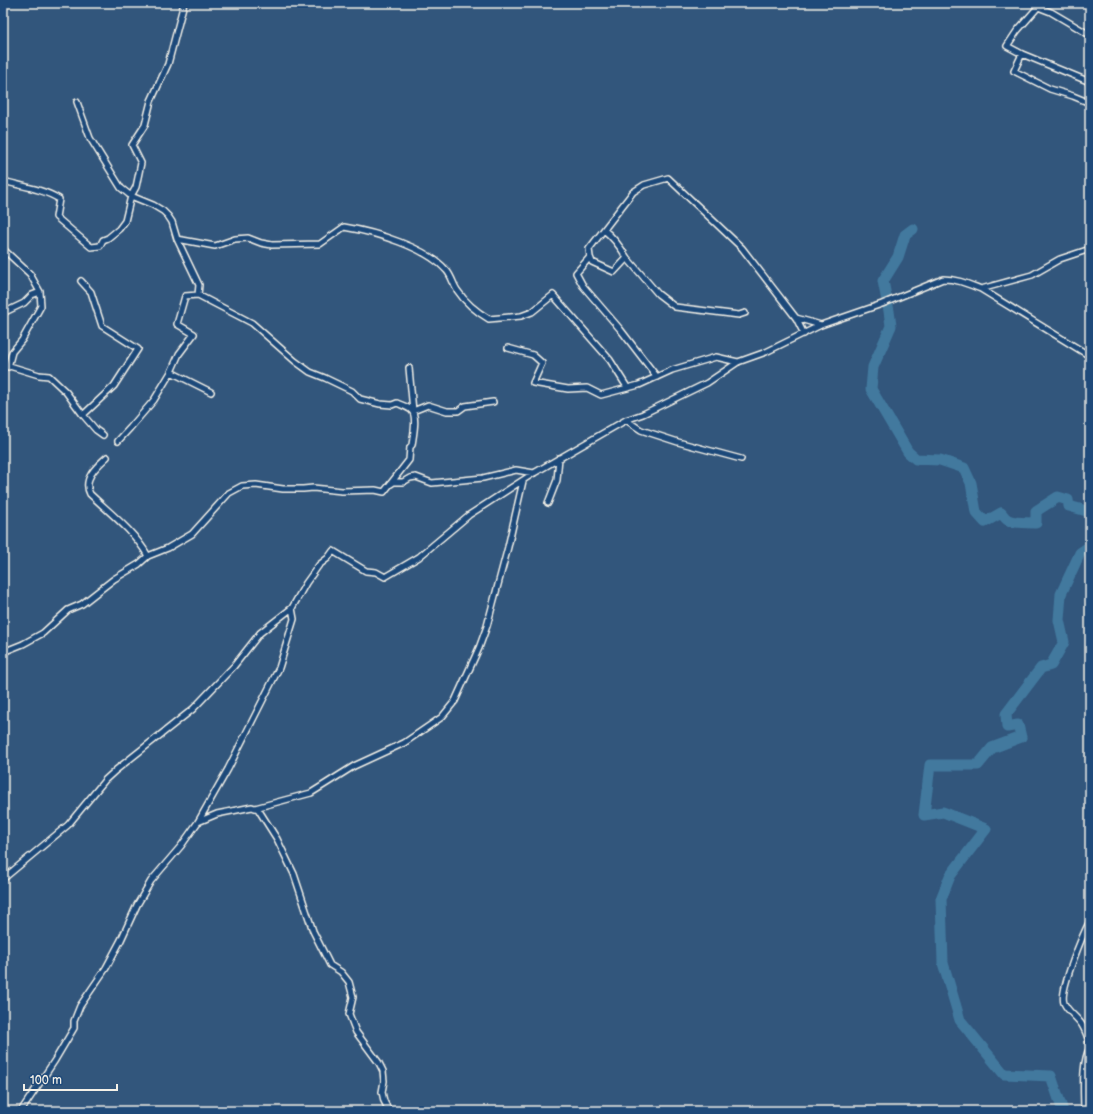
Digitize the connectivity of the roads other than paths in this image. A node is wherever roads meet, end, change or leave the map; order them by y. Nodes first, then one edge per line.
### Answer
1 (184, 3) edge
2 (1090, 35) edge
3 (1022, 54) junction
4 (1090, 82) edge
5 (77, 102) dead end
6 (1090, 103) edge
7 (3, 181) edge
8 (131, 196) junction
9 (604, 230) junction
10 (177, 239) junction
11 (3, 249) edge
12 (1090, 249) edge
13 (590, 257) junction
14 (627, 258) junction
15 (81, 281) dead end
16 (981, 289) junction
17 (40, 292) junction
18 (198, 295) junction
19 (3, 313) edge
20 (745, 313) dead end
21 (796, 318) junction
22 (821, 325) junction
23 (804, 334) junction
24 (508, 348) dead end
25 (1090, 356) edge
26 (738, 362) junction
27 (6, 366) edge
28 (409, 368) dead end
29 (171, 372) junction
30 (657, 377) junction
31 (627, 387) junction
32 (211, 392) dead end
33 (493, 402) dead end
34 (413, 411) junction
35 (83, 415) junction
36 (626, 420) junction
37 (103, 435) dead end
38 (118, 440) dead end
39 (107, 457) dead end
40 (559, 458) junction
41 (741, 459) dead end
42 (534, 473) junction
43 (522, 481) junction
44 (385, 490) junction
45 (548, 503) dead end
46 (148, 556) junction
47 (292, 608) junction
48 (3, 652) edge
49 (255, 808) junction
50 (198, 822) junction
51 (3, 879) edge
52 (1090, 922) edge
53 (1090, 1046) edge
54 (21, 1111) edge
55 (389, 1111) edge
56 (1084, 1111) edge

1 - 8 street
2 - 3 street
3 - 4 street
3 - 6 street
5 - 8 street
7 - 8 street
8 - 10 street
9 - 13 street
9 - 14 street
9 - 21 street
10 - 18 street
10 - 31 street
11 - 17 street
12 - 16 street
13 - 14 street
13 - 30 street
14 - 20 street
15 - 35 street
16 - 22 street
16 - 25 street
17 - 19 street
17 - 27 street
18 - 29 street
18 - 34 street
21 - 22 street
21 - 23 street
22 - 23 street
23 - 26 street
24 - 31 street
26 - 30 street
26 - 36 street
27 - 35 street
28 - 34 street
29 - 32 street
29 - 38 street
30 - 31 street
33 - 34 street
34 - 44 street
35 - 37 street
36 - 40 street
36 - 41 street
39 - 46 street
40 - 42 street
40 - 45 street
42 - 43 street
42 - 44 street
43 - 47 street
43 - 49 street
44 - 46 street
46 - 48 street
47 - 50 street
47 - 51 street
49 - 50 street
49 - 55 street
50 - 54 street
52 - 53 street
53 - 56 street

